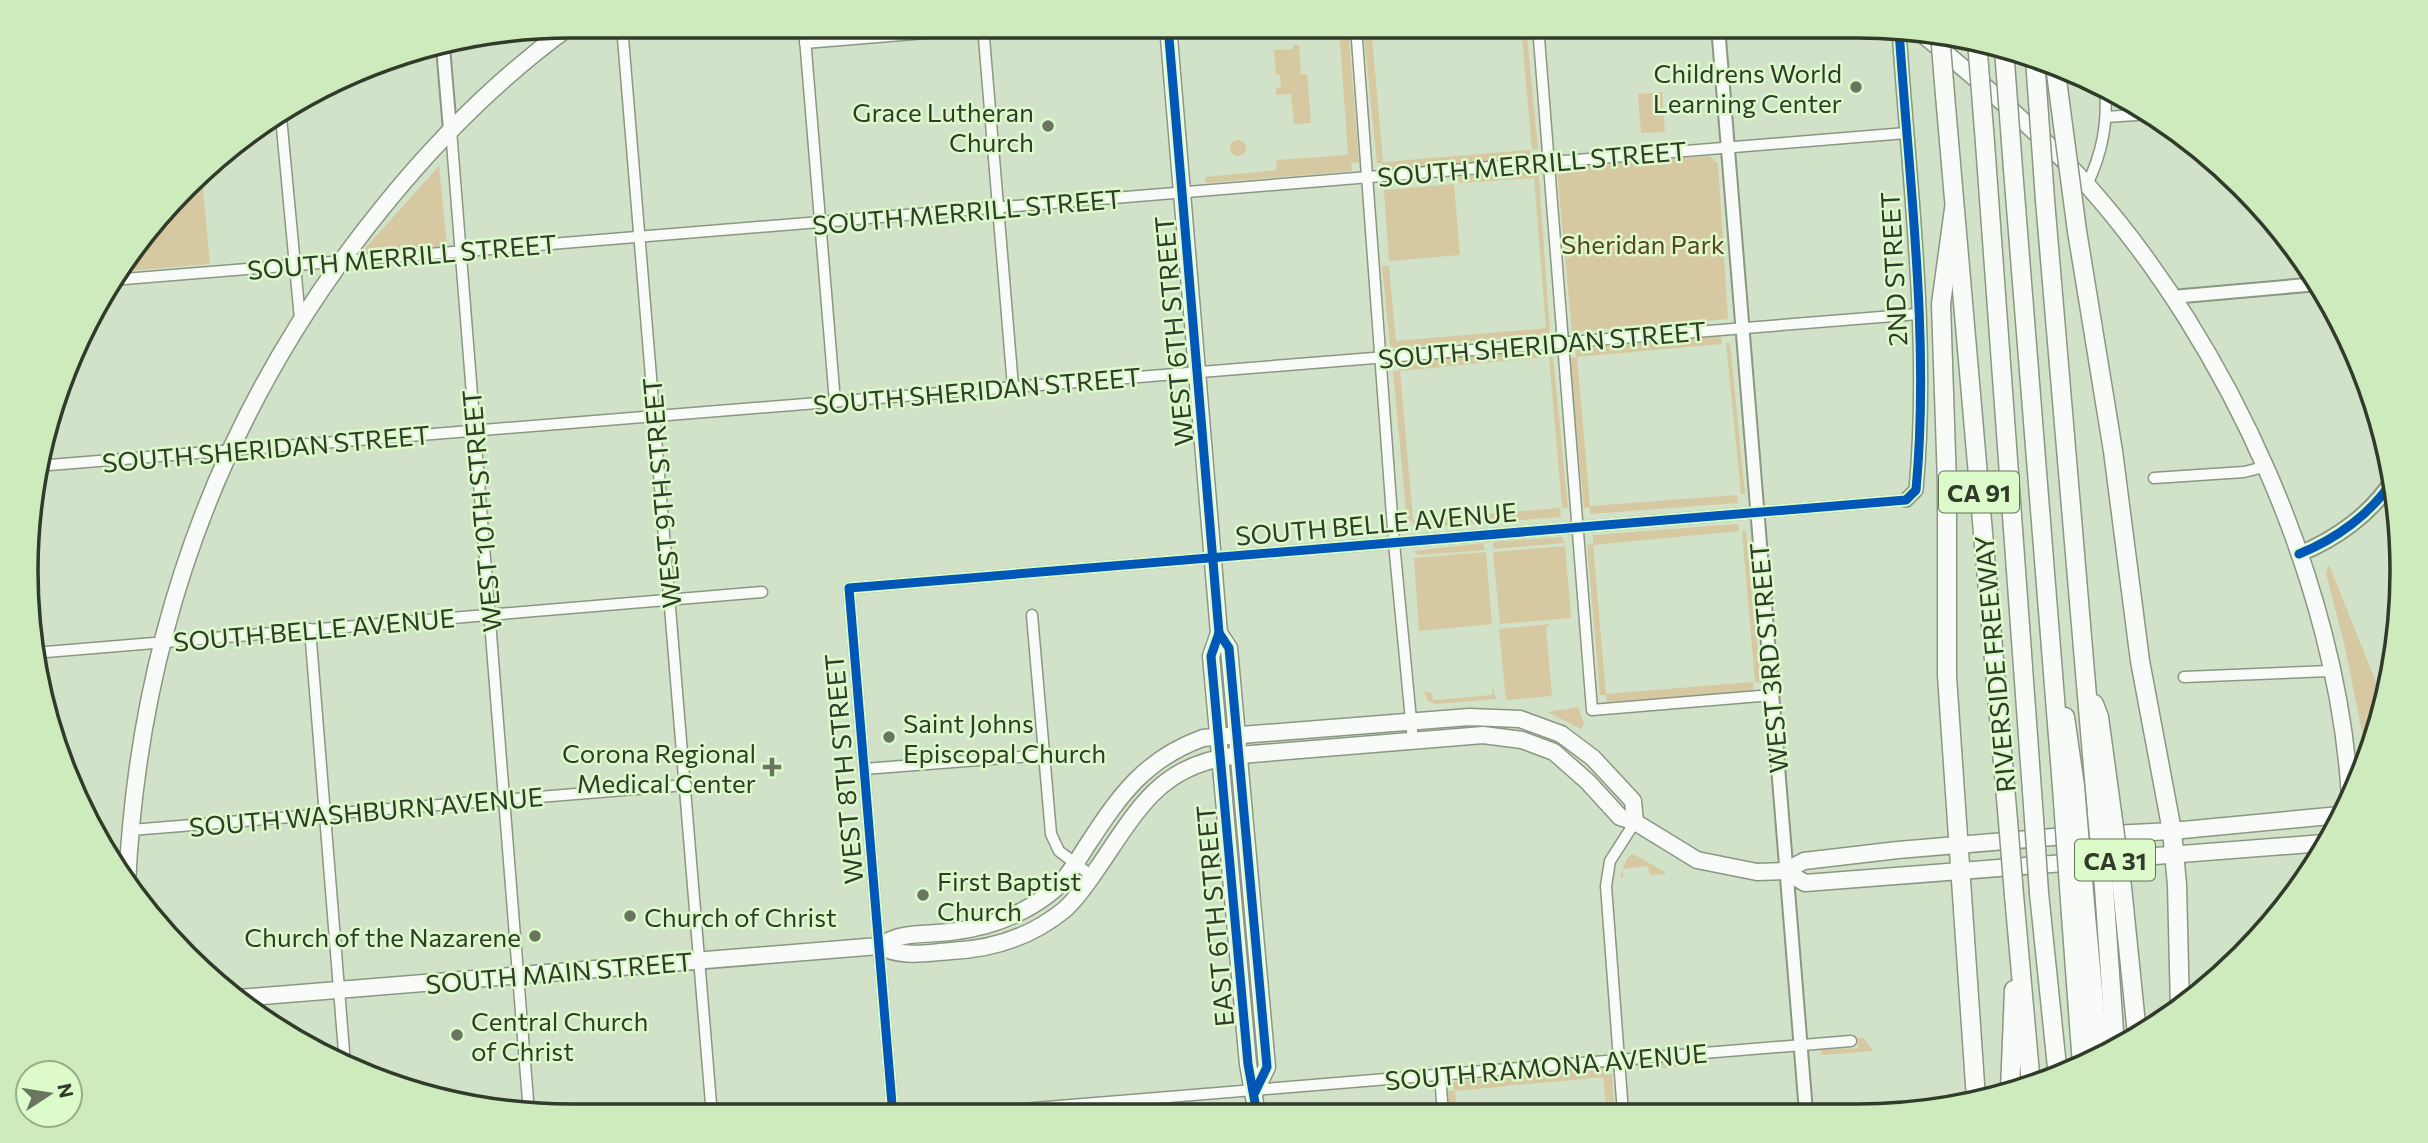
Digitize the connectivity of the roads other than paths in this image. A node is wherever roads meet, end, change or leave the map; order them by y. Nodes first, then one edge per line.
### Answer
1 (623, 38) edge
2 (805, 38) edge
3 (861, 38) edge
4 (984, 38) edge
5 (1169, 38) edge
6 (1357, 38) edge
7 (1539, 38) edge
8 (1718, 38) edge
9 (554, 39) edge
10 (1900, 41) edge
11 (805, 43) junction
12 (1935, 45) edge
13 (1941, 46) edge
14 (1978, 53) edge
15 (444, 55) edge
16 (2005, 60) edge
17 (2036, 70) edge
18 (2057, 78) edge
19 (2105, 100) edge
20 (2132, 115) edge
21 (2106, 117) junction
22 (282, 124) edge
23 (450, 130) junction
24 (1906, 133) junction
25 (1727, 146) junction
26 (1549, 163) junction
27 (1368, 178) junction
28 (2087, 185) junction
29 (1182, 193) junction
30 (998, 208) junction
31 (1954, 209) junction
32 (820, 223) junction
33 (639, 237) junction
34 (460, 252) junction
35 (340, 261) junction
36 (294, 265) junction
37 (126, 279) edge
38 (2306, 285) edge
39 (2172, 297) junction
40 (1917, 314) junction
41 (300, 319) junction
42 (1741, 326) junction
43 (1563, 343) junction
44 (1381, 358) junction
45 (1197, 372) junction
46 (1013, 387) junction
47 (835, 402) junction
48 (656, 416) junction
49 (475, 431) junction
50 (229, 450) junction
51 (50, 465) edge
52 (2264, 467) junction
53 (2154, 478) dead end
54 (2384, 494) edge
55 (1906, 500) joint
56 (1756, 511) junction
57 (1578, 528) junction
58 (1394, 543) junction
59 (2299, 554) junction
60 (1213, 557) junction
61 (849, 588) joint
62 (762, 592) dead end
63 (671, 600) junction
64 (489, 615) junction
65 (1032, 615) dead end
66 (310, 629) junction
67 (1219, 633) junction
68 (161, 642) junction
69 (45, 652) edge
70 (2330, 671) junction
71 (2184, 677) dead end
72 (1772, 695) junction
73 (1412, 722) junction
74 (1237, 734) junction
75 (1219, 736) junction
76 (1413, 741) junction
77 (1044, 755) junction
78 (1240, 755) junction
79 (1221, 757) junction
80 (864, 769) junction
81 (2348, 778) edge
82 (686, 785) junction
83 (505, 800) junction
84 (2105, 814) junction
85 (324, 815) junction
86 (2330, 816) edge
87 (1635, 822) junction
88 (131, 830) junction
89 (2172, 831) junction
90 (1960, 844) junction
91 (2315, 844) edge
92 (2174, 855) junction
93 (1075, 864) junction
94 (128, 868) edge
95 (1784, 871) junction
96 (1961, 873) junction
97 (1092, 876) junction
98 (2078, 915) junction
99 (2018, 944) junction
100 (879, 946) junction
101 (2045, 949) junction
102 (698, 961) junction
103 (517, 976) junction
104 (339, 990) junction
105 (2179, 995) edge
106 (251, 997) edge
107 (2136, 1025) edge
108 (2114, 1038) edge
109 (1851, 1041) dead end
110 (2098, 1047) edge
111 (1800, 1048) junction
112 (344, 1054) edge
113 (2082, 1054) edge
114 (1619, 1065) junction
115 (2057, 1065) edge
116 (2046, 1069) edge
117 (1440, 1075) junction
118 (2030, 1075) edge
119 (2010, 1081) edge
120 (1975, 1090) edge
121 (1255, 1092) junction
122 (527, 1102) edge
123 (711, 1104) edge
124 (892, 1104) edge
125 (1133, 1104) edge
126 (1256, 1104) edge
127 (1442, 1104) edge
128 (1622, 1104) edge
129 (1805, 1104) edge

1 - 33 street, WEST 9TH STREET
2 - 11 street
3 - 11 street
4 - 30 street
5 - 29 main road, WEST 6TH STREET
6 - 27 street
7 - 26 street
8 - 25 street, WEST 3RD STREET
9 - 23 main road
10 - 24 street, 2ND STREET
11 - 32 street
12 - 28 main road
13 - 31 highway, RIVERSIDE FREEWAY / CA 91, bridge
14 - 101 highway, bridge
15 - 23 street, WEST 10TH STREET
16 - 98 highway, bridge
17 - 84 highway, bridge
18 - 89 highway, bridge
19 - 21 street
20 - 21 street
21 - 28 street
22 - 36 street
23 - 34 street, WEST 10TH STREET
23 - 35 main road
24 - 25 street, SOUTH MERRILL STREET
24 - 40 street, 2ND STREET
25 - 26 street, SOUTH MERRILL STREET
25 - 42 street, WEST 3RD STREET
26 - 27 street, SOUTH MERRILL STREET
26 - 43 street
27 - 29 street, SOUTH MERRILL STREET
27 - 44 street
28 - 39 main road
29 - 30 street, SOUTH MERRILL STREET
29 - 45 main road, WEST 6TH STREET
30 - 32 street, SOUTH MERRILL STREET
30 - 46 street
31 - 90 highway
31 - 99 highway, RIVERSIDE FREEWAY / CA 91, bridge
32 - 33 street, SOUTH MERRILL STREET
32 - 47 street
33 - 34 street, SOUTH MERRILL STREET
33 - 48 street, WEST 9TH STREET
34 - 35 street, SOUTH MERRILL STREET
34 - 49 street, WEST 10TH STREET
35 - 36 street, SOUTH MERRILL STREET
35 - 41 main road
36 - 37 street, SOUTH MERRILL STREET
36 - 41 street
38 - 39 street
39 - 52 main road
40 - 42 street, SOUTH SHERIDAN STREET
40 - 55 street, 2ND STREET
41 - 50 main road
42 - 43 street, SOUTH SHERIDAN STREET
42 - 56 street, WEST 3RD STREET
43 - 44 street, SOUTH SHERIDAN STREET
43 - 57 street
44 - 45 street, SOUTH SHERIDAN STREET
44 - 58 street
45 - 46 street, SOUTH SHERIDAN STREET
45 - 60 main road, WEST 6TH STREET
46 - 47 street, SOUTH SHERIDAN STREET
47 - 48 street, SOUTH SHERIDAN STREET
48 - 49 street, SOUTH SHERIDAN STREET
48 - 63 street, WEST 9TH STREET
49 - 50 street, SOUTH SHERIDAN STREET
49 - 64 street, WEST 10TH STREET
50 - 51 street, SOUTH SHERIDAN STREET
50 - 68 main road
52 - 53 street
52 - 59 main road
54 - 59 main road
55 - 56 street, SOUTH BELLE AVENUE
56 - 57 street, SOUTH BELLE AVENUE
56 - 72 street, WEST 3RD STREET
57 - 58 street, SOUTH BELLE AVENUE
57 - 72 street
58 - 60 street, SOUTH BELLE AVENUE
58 - 73 street
59 - 70 main road
60 - 61 street, SOUTH BELLE AVENUE
60 - 67 main road, WEST 6TH STREET
61 - 80 street, WEST 8TH STREET
62 - 63 street, SOUTH BELLE AVENUE
63 - 64 street, SOUTH BELLE AVENUE
63 - 82 street, WEST 9TH STREET
64 - 66 street, SOUTH BELLE AVENUE
64 - 83 street, WEST 10TH STREET
65 - 77 street
66 - 68 street, SOUTH BELLE AVENUE
66 - 85 street
67 - 74 main road, WEST 6TH STREET
67 - 75 main road, WEST 6TH STREET
68 - 69 street, SOUTH BELLE AVENUE
68 - 88 main road
70 - 71 street
70 - 81 main road
72 - 95 street, WEST 3RD STREET
73 - 74 main road, SOUTH MAIN STREET
73 - 76 street
73 - 87 main road, SOUTH MAIN STREET
74 - 75 main road, SOUTH MAIN STREET
74 - 78 main road, EAST 6TH STREET
75 - 79 main road, EAST 6TH STREET
75 - 93 main road, SOUTH MAIN STREET
76 - 78 main road, SOUTH MAIN STREET
76 - 87 main road, SOUTH MAIN STREET
77 - 80 street
77 - 93 street
78 - 79 main road, SOUTH MAIN STREET
78 - 121 main road, EAST 6TH STREET
79 - 97 main road, SOUTH MAIN STREET
79 - 121 main road, EAST 6TH STREET
80 - 100 street, WEST 8TH STREET
82 - 83 street, SOUTH WASHBURN AVENUE
82 - 102 street, WEST 9TH STREET
83 - 85 street, SOUTH WASHBURN AVENUE
83 - 103 street, WEST 10TH STREET
84 - 107 highway, bridge
84 - 108 highway, bridge
85 - 88 street, SOUTH WASHBURN AVENUE
85 - 104 street
86 - 89 main road
87 - 95 main road, SOUTH MAIN STREET
87 - 114 street
88 - 94 main road
89 - 90 main road, SOUTH MAIN STREET / CA 31
89 - 92 highway
90 - 95 main road, SOUTH MAIN STREET
90 - 96 highway
91 - 92 main road
92 - 96 main road, SOUTH MAIN STREET / CA 31
92 - 105 highway
93 - 97 street
93 - 100 main road, SOUTH MAIN STREET
95 - 96 main road, SOUTH MAIN STREET
95 - 111 street, WEST 3RD STREET
96 - 120 highway
97 - 100 main road, SOUTH MAIN STREET
98 - 110 highway
98 - 113 highway
99 - 118 highway, RIVERSIDE FREEWAY / CA 91
99 - 119 highway
100 - 102 main road, SOUTH MAIN STREET
100 - 124 street, WEST 8TH STREET
101 - 115 highway
101 - 116 highway
102 - 103 main road, SOUTH MAIN STREET
102 - 123 street, WEST 9TH STREET
103 - 104 main road, SOUTH MAIN STREET
103 - 122 street, WEST 10TH STREET
104 - 106 main road, SOUTH MAIN STREET
104 - 112 street
109 - 111 street, SOUTH RAMONA AVENUE
111 - 114 street, SOUTH RAMONA AVENUE
111 - 129 street, WEST 3RD STREET
114 - 117 street, SOUTH RAMONA AVENUE
114 - 128 street
117 - 121 street, SOUTH RAMONA AVENUE
117 - 127 street
121 - 125 street, SOUTH RAMONA AVENUE
121 - 126 main road, EAST 6TH STREET

